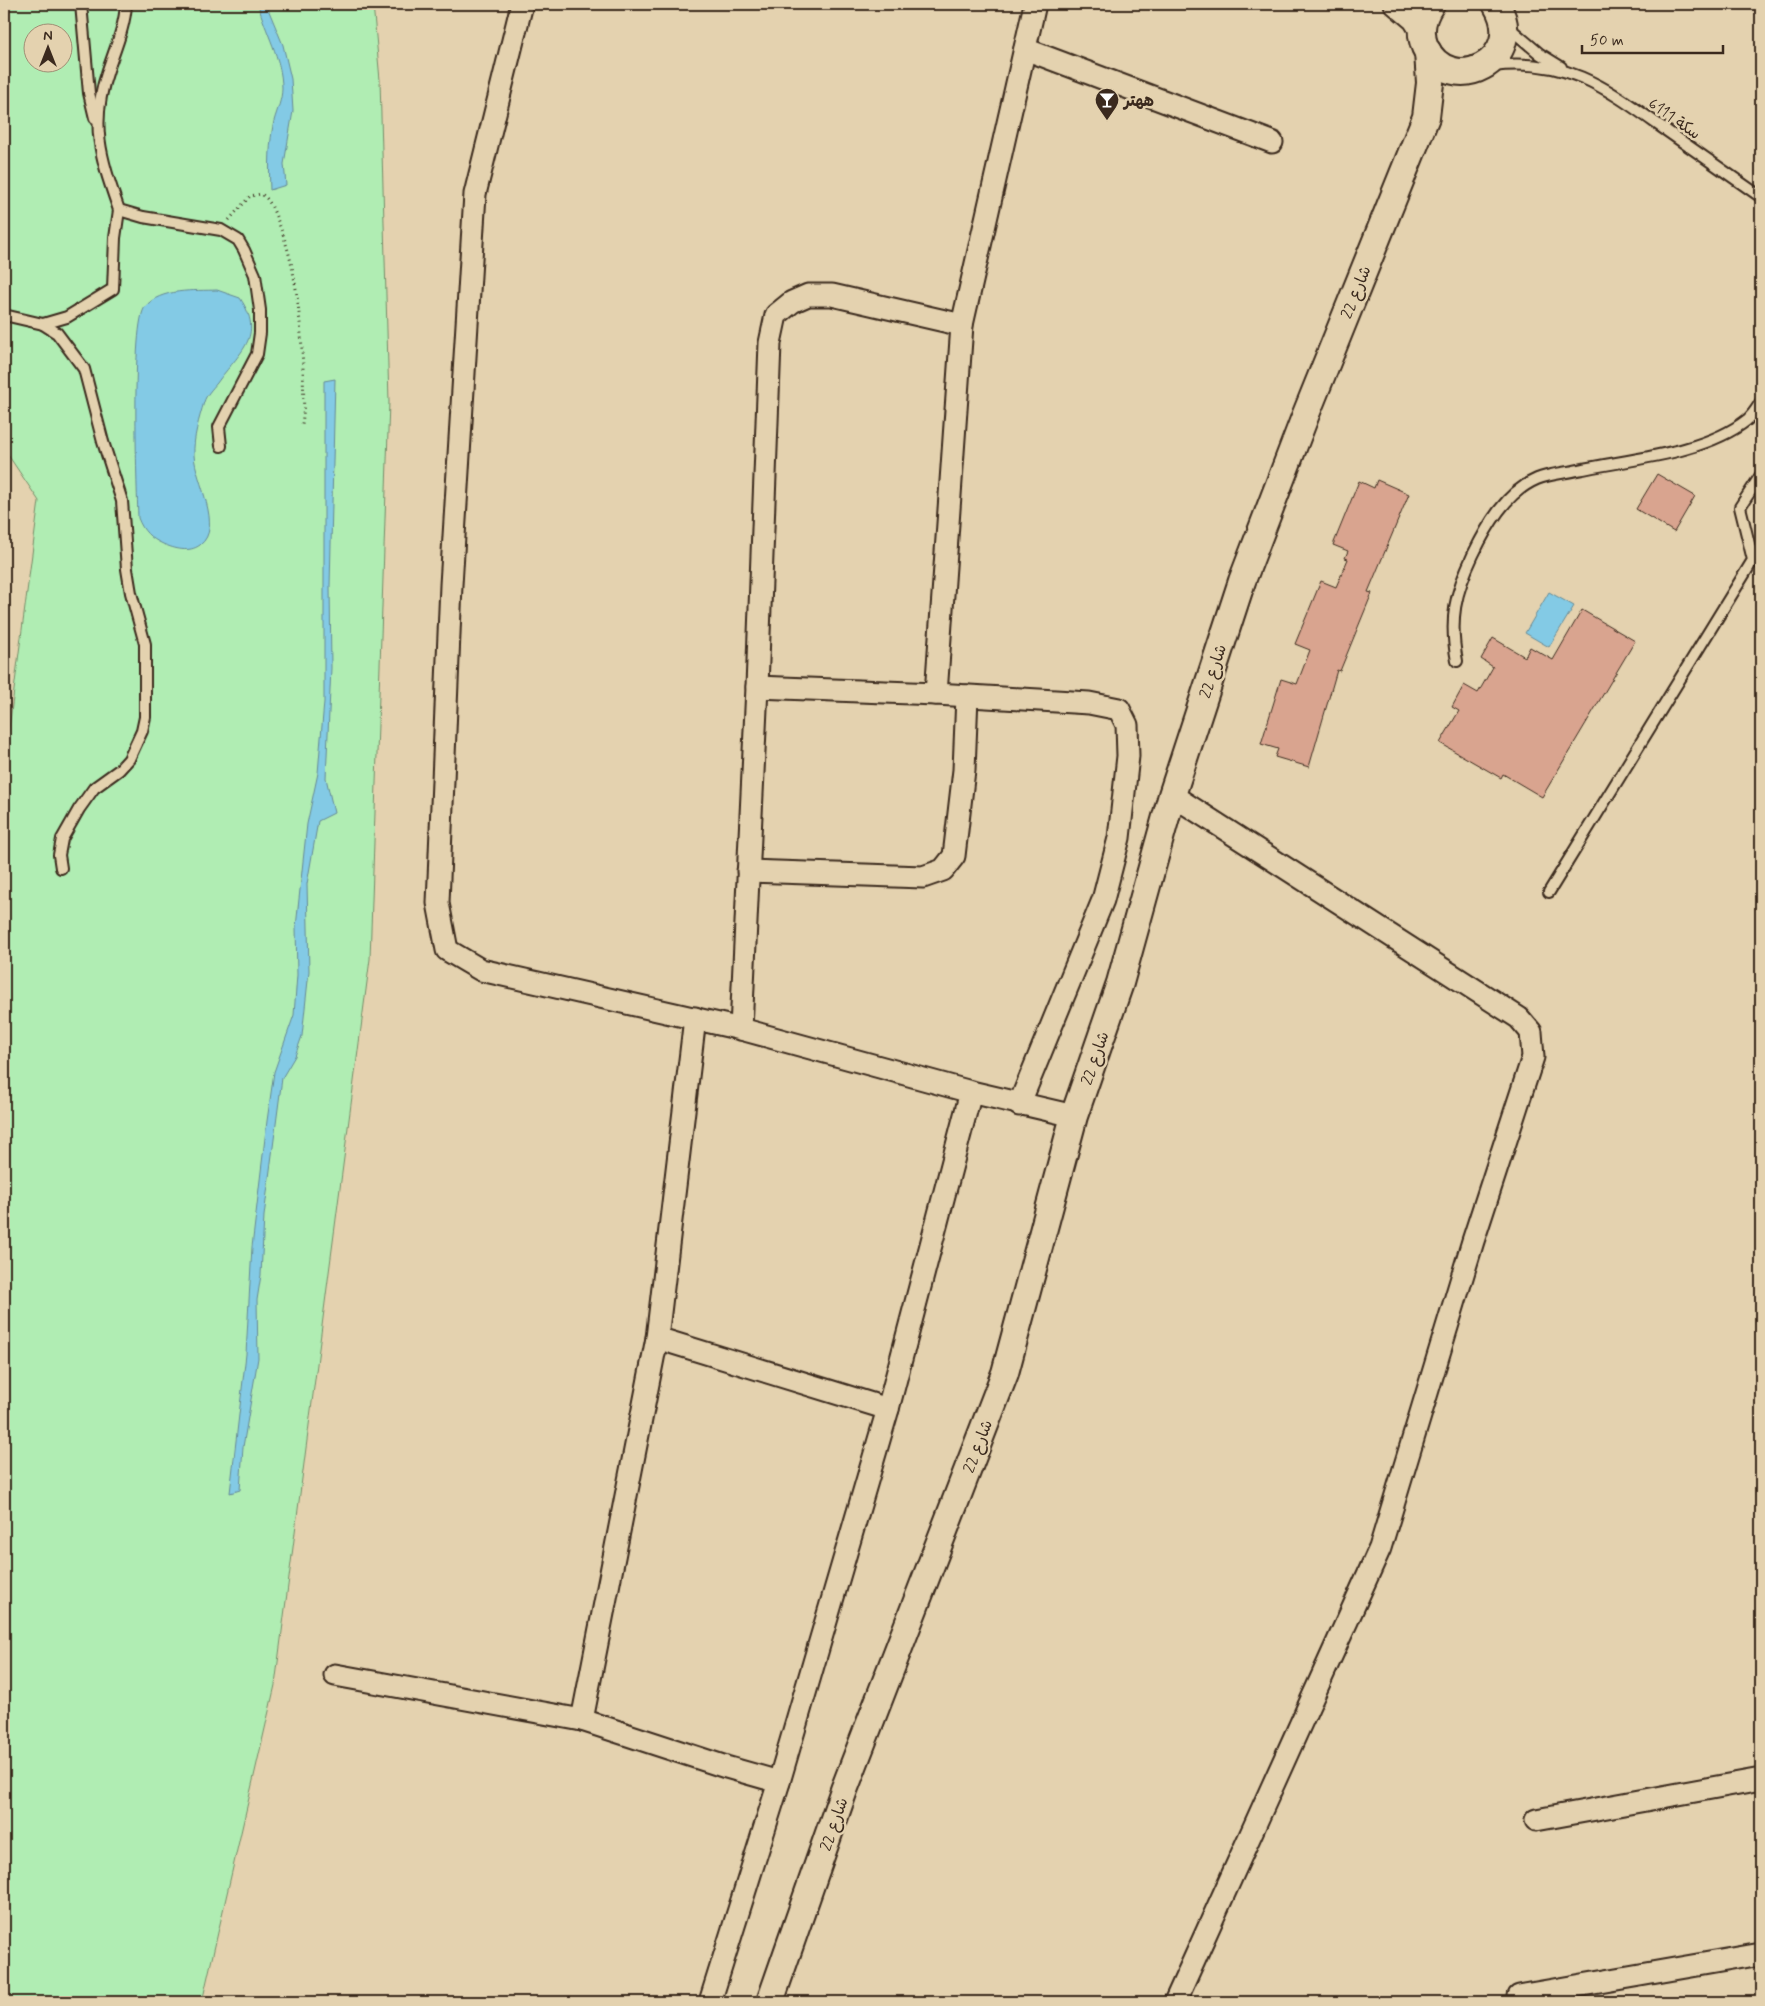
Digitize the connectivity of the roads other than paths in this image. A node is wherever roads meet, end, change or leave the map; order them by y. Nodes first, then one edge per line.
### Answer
1 (81, 4) edge
2 (126, 4) edge
3 (522, 4) edge
4 (1035, 4) edge
5 (1395, 4) edge
6 (1431, 4) edge
7 (1501, 12) edge
8 (1425, 42) junction
9 (1025, 49) junction
10 (1478, 69) junction
11 (1568, 72) junction
12 (1426, 117) junction
13 (97, 129) junction
14 (1272, 142) dead end
15 (1761, 197) edge
16 (119, 210) junction
17 (4, 315) edge
18 (43, 324) junction
19 (962, 325) junction
20 (1761, 402) edge
21 (222, 446) dead end
22 (1761, 475) edge
23 (1456, 661) dead end
24 (757, 686) junction
25 (936, 694) junction
26 (967, 696) junction
27 (1172, 795) junction
28 (61, 868) dead end
29 (748, 871) junction
30 (1549, 892) dead end
31 (695, 1018) junction
32 (741, 1029) junction
33 (971, 1092) junction
34 (1019, 1105) junction
35 (1074, 1116) junction
36 (657, 1338) junction
37 (888, 1409) junction
38 (335, 1675) dead end
39 (582, 1720) junction
40 (1761, 1779) edge
41 (779, 1782) junction
42 (1536, 1820) dead end
43 (1761, 1954) edge
44 (1519, 1996) dead end
45 (710, 2002) edge
46 (770, 2002) edge
47 (1174, 2002) edge

1 - 13 lane
2 - 13 lane
3 - 31 street
4 - 9 street
5 - 8 street
6 - 8 street
7 - 10 street, شارع 22
7 - 11 lane, سكة 6111
8 - 10 street
8 - 12 street, شارع 22
9 - 14 street
9 - 19 street
10 - 11 lane, سكة 6111
10 - 12 street, شارع 22
11 - 15 lane, سكة 6111
12 - 27 street, شارع 22
13 - 16 lane
16 - 18 lane
16 - 21 lane
17 - 18 lane
18 - 28 lane
19 - 24 street
19 - 25 street
20 - 23 lane
22 - 30 lane
24 - 25 street
24 - 29 street
25 - 26 street
26 - 29 street
26 - 34 street
27 - 35 street, شارع 22
27 - 47 street
29 - 32 street
31 - 32 street
31 - 36 street
32 - 33 street
33 - 34 street
33 - 37 street
34 - 35 street
35 - 46 street, شارع 22
36 - 37 street
36 - 39 street
37 - 41 street
38 - 39 street
39 - 41 street
40 - 42 street
41 - 45 street
43 - 44 street

